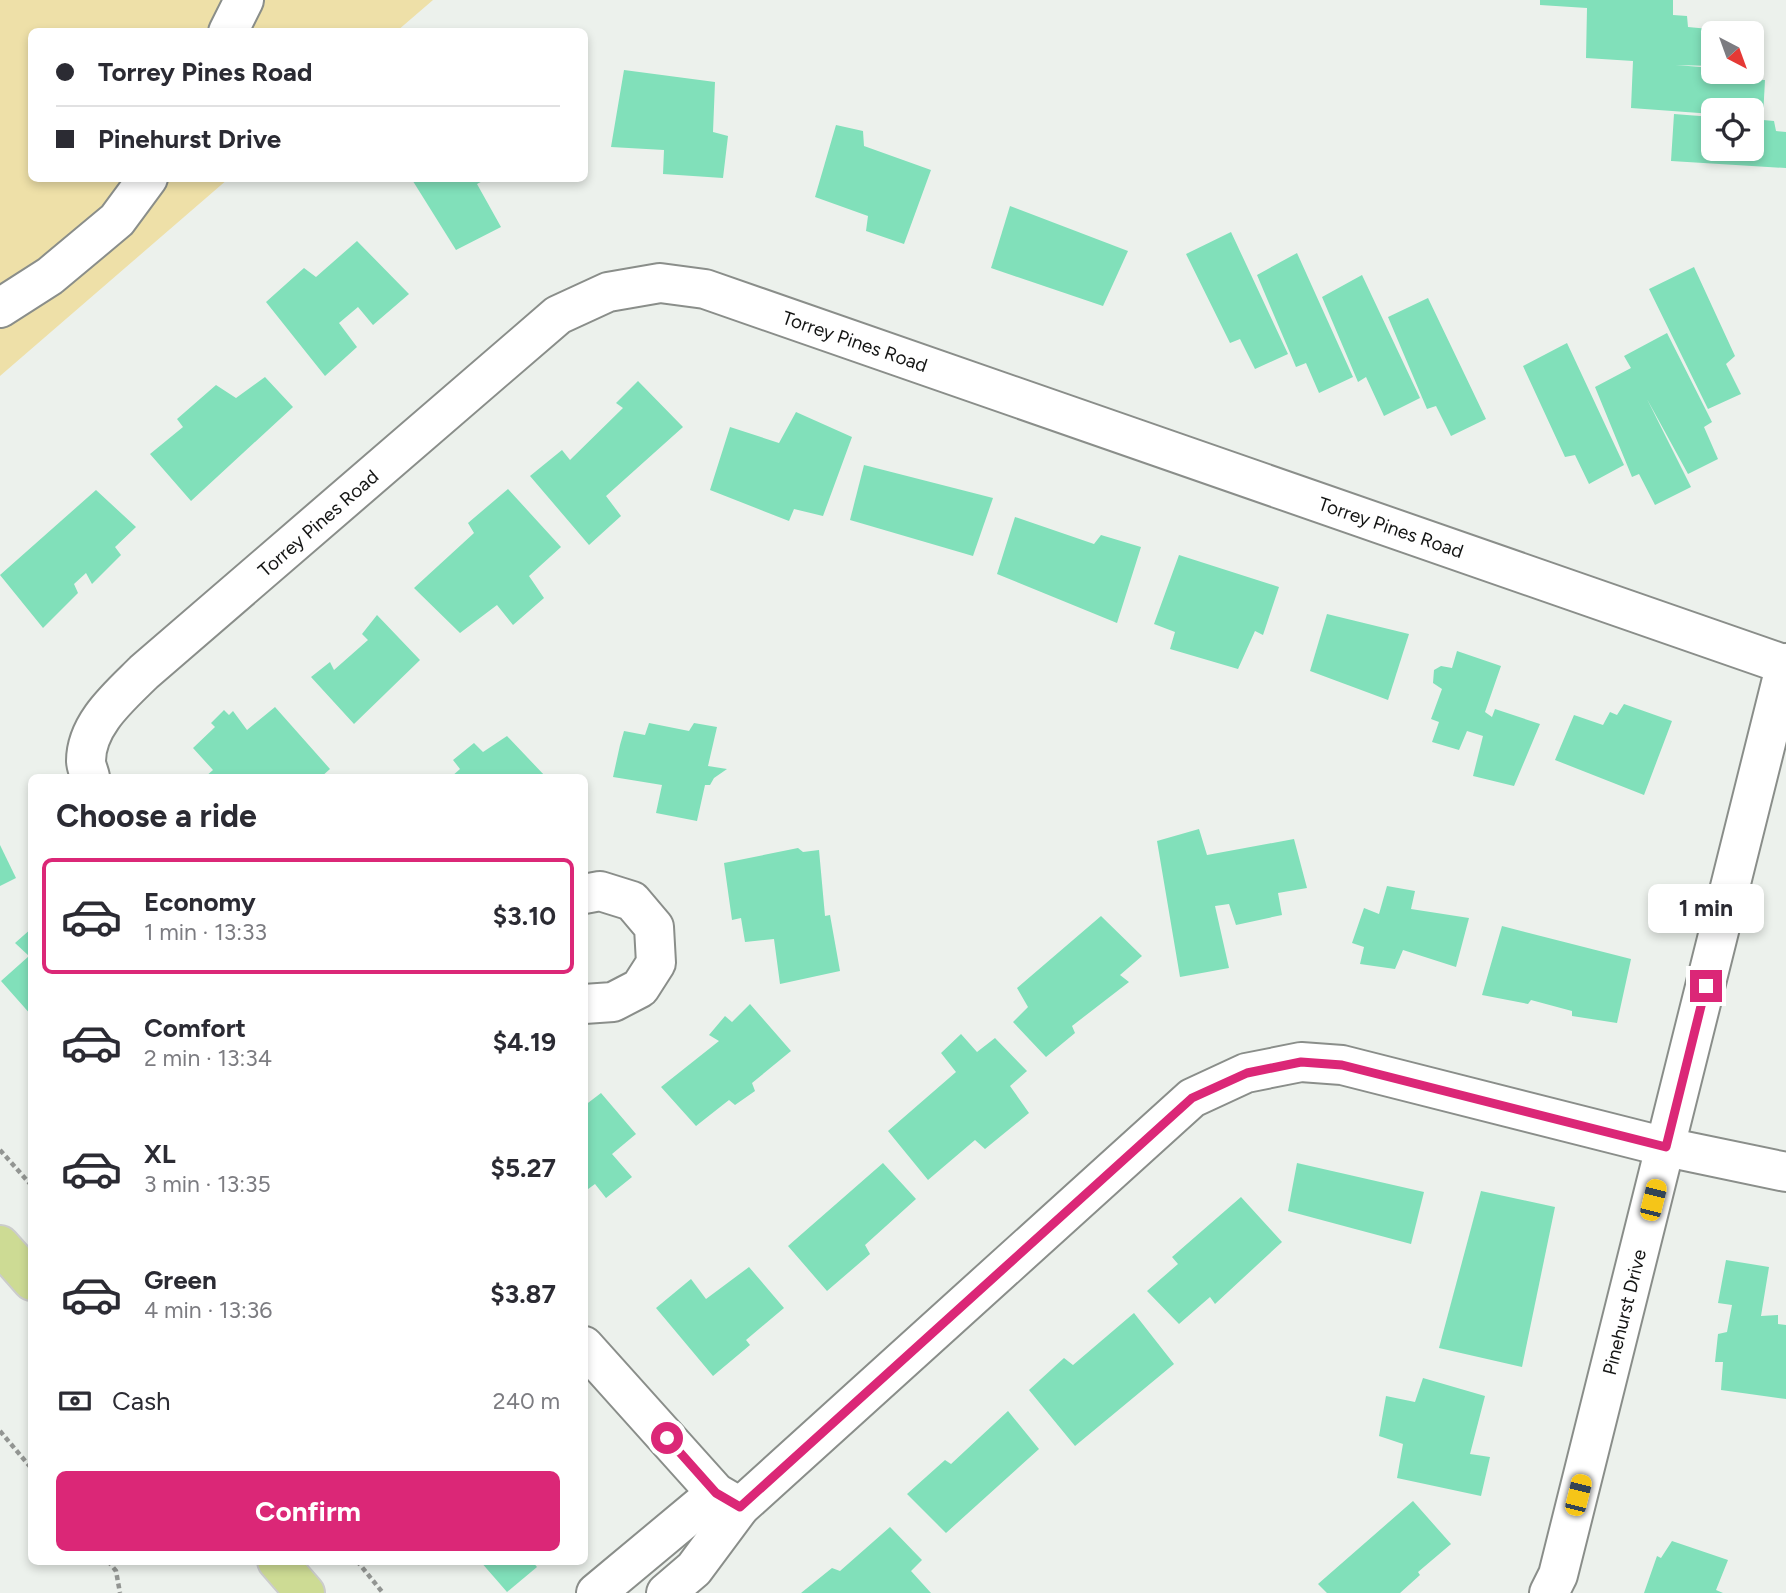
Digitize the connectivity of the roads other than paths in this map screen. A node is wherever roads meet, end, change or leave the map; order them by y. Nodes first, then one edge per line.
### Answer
1 (244, 0) edge
2 (230, 28) edge
3 (145, 182) edge
4 (0, 308) edge
5 (1786, 664) edge
6 (89, 774) edge
7 (588, 893) edge
8 (588, 1004) edge
9 (1666, 1147) junction
10 (1786, 1172) edge
11 (0, 1245) edge
12 (28, 1276) edge
13 (588, 1350) edge
14 (728, 1500) junction
15 (280, 1565) edge
16 (304, 1593) edge
17 (596, 1593) edge
18 (666, 1593) edge
19 (1549, 1593) edge

1 - 2 street
3 - 4 street
5 - 6 street, Torrey Pines Road
5 - 9 street, Pinehurst Drive
7 - 8 street
9 - 10 street
9 - 14 street
9 - 19 street, Pinehurst Drive
11 - 12 main road
13 - 14 street
14 - 17 street
14 - 18 street
15 - 16 main road

